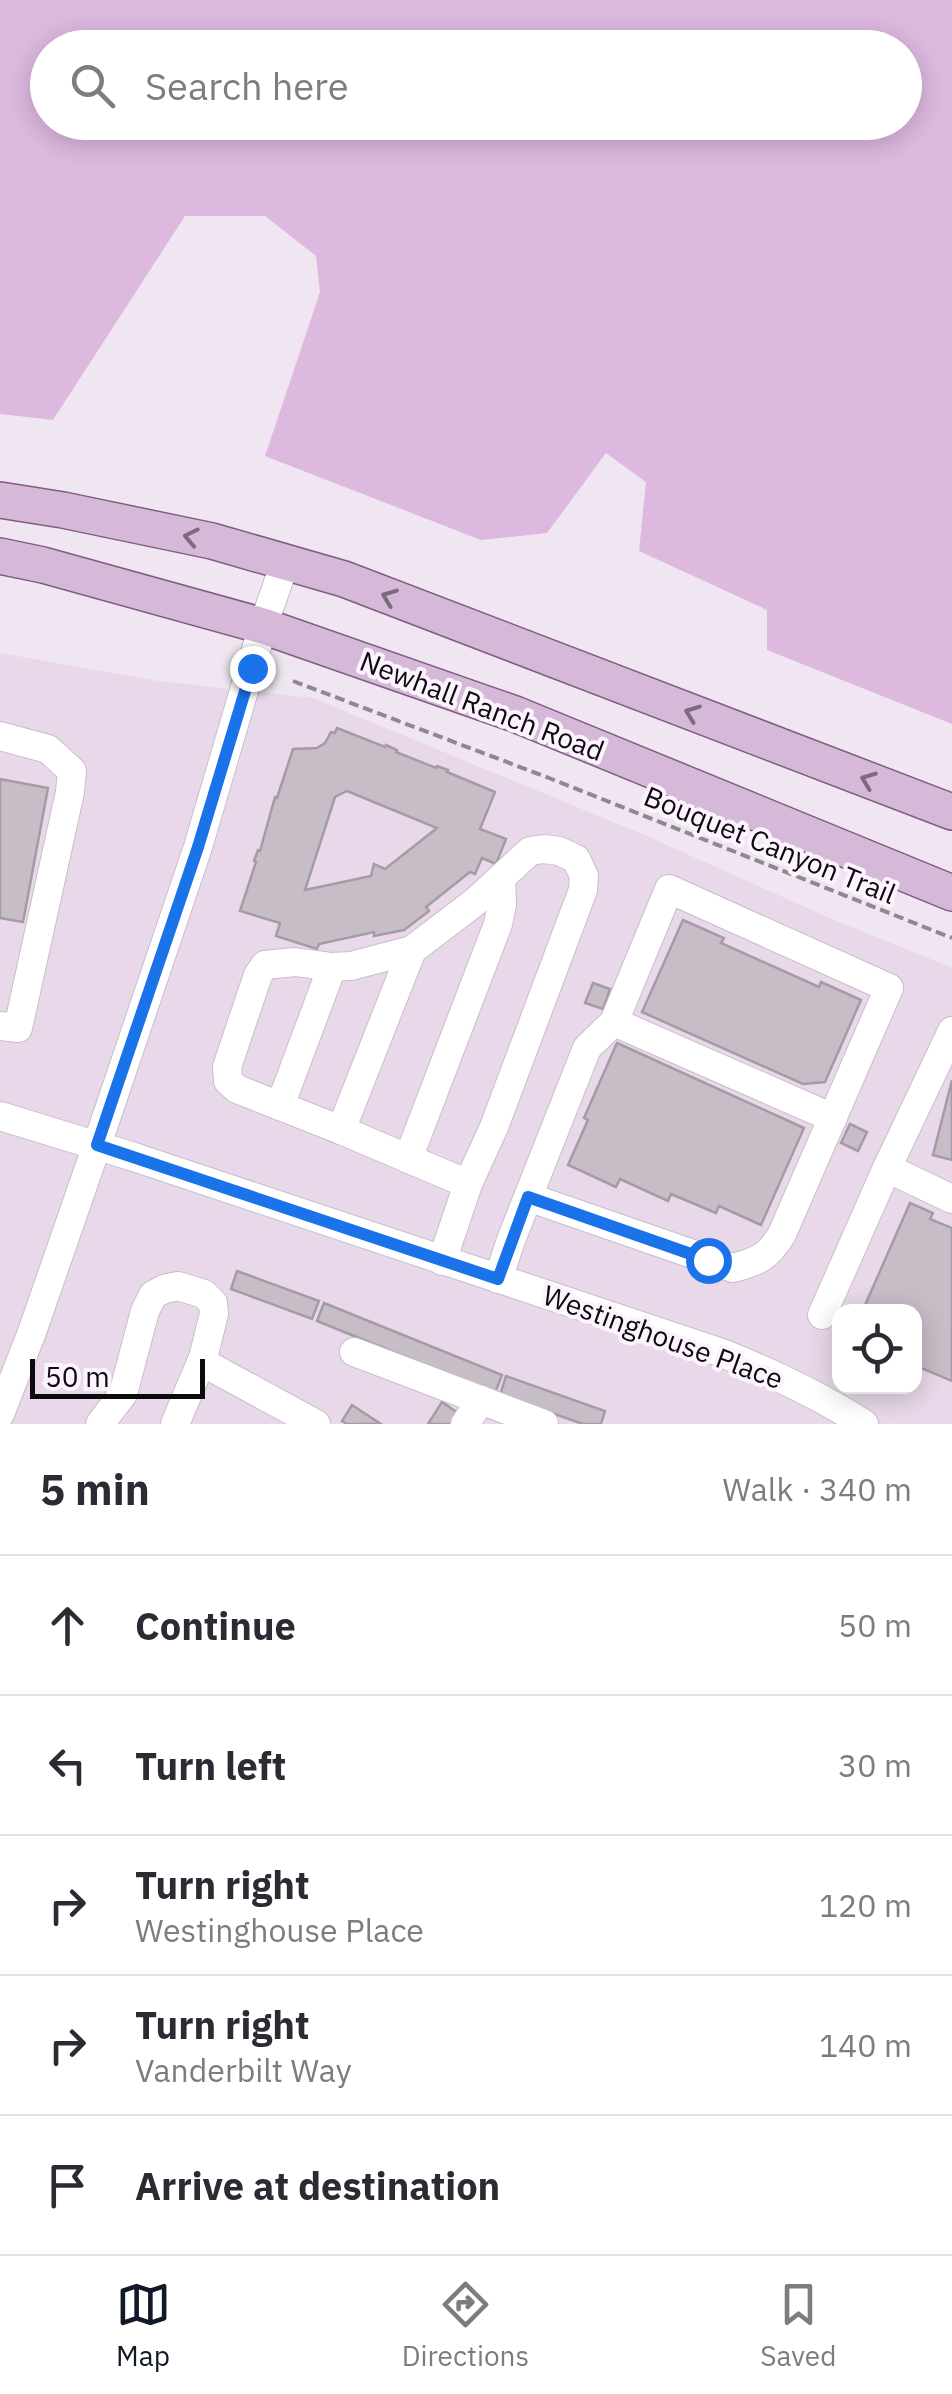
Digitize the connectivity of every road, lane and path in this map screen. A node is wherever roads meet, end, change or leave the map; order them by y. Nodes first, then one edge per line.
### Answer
1 (0, 500) edge
2 (0, 556) edge
3 (286, 563) junction
4 (263, 626) junction
5 (293, 682) dead end
6 (0, 736) edge
7 (952, 812) edge
8 (501, 879) junction
9 (952, 893) edge
10 (952, 938) edge
11 (412, 950) junction
12 (332, 967) junction
13 (614, 1022) junction
14 (0, 1026) edge
15 (952, 1031) edge
16 (280, 1106) junction
17 (0, 1116) edge
18 (832, 1118) junction
19 (341, 1130) junction
20 (97, 1145) junction
21 (408, 1159) junction
22 (887, 1168) junction
23 (468, 1184) junction
24 (528, 1197) junction
25 (952, 1199) edge
26 (442, 1261) junction
27 (498, 1279) junction
28 (822, 1315) dead end
29 (354, 1352) dead end
30 (202, 1360) junction
31 (482, 1400) junction
32 (0, 1414) edge
33 (100, 1424) edge
34 (175, 1424) edge
35 (316, 1424) edge
36 (465, 1424) edge
37 (544, 1424) edge
38 (864, 1424) edge

3 -> 1 main road
2 - 4 main road, Newhall Ranch Road
3 - 4 street
7 -> 3 main road
4 - 9 main road, Newhall Ranch Road
4 - 20 street
5 - 10 path, Bouquet Canyon Trail
6 - 14 street
8 - 11 street
8 - 21 street
8 - 23 street
11 - 12 street
11 - 19 street
12 - 16 street
12 - 16 street
13 - 18 street
13 - 18 street
13 - 24 street
15 - 22 street
16 - 19 street
17 - 20 street, Westinghouse Place
18 - 24 street
19 - 21 street
20 - 26 street, Westinghouse Place
20 - 32 street
21 - 23 street
22 - 25 street
22 - 28 street
23 - 26 street
24 - 27 street
26 - 27 street, Westinghouse Place
27 - 38 street, Westinghouse Place
29 - 31 street
30 - 33 street
30 - 34 street
30 - 35 street
31 - 36 street
31 - 37 street

